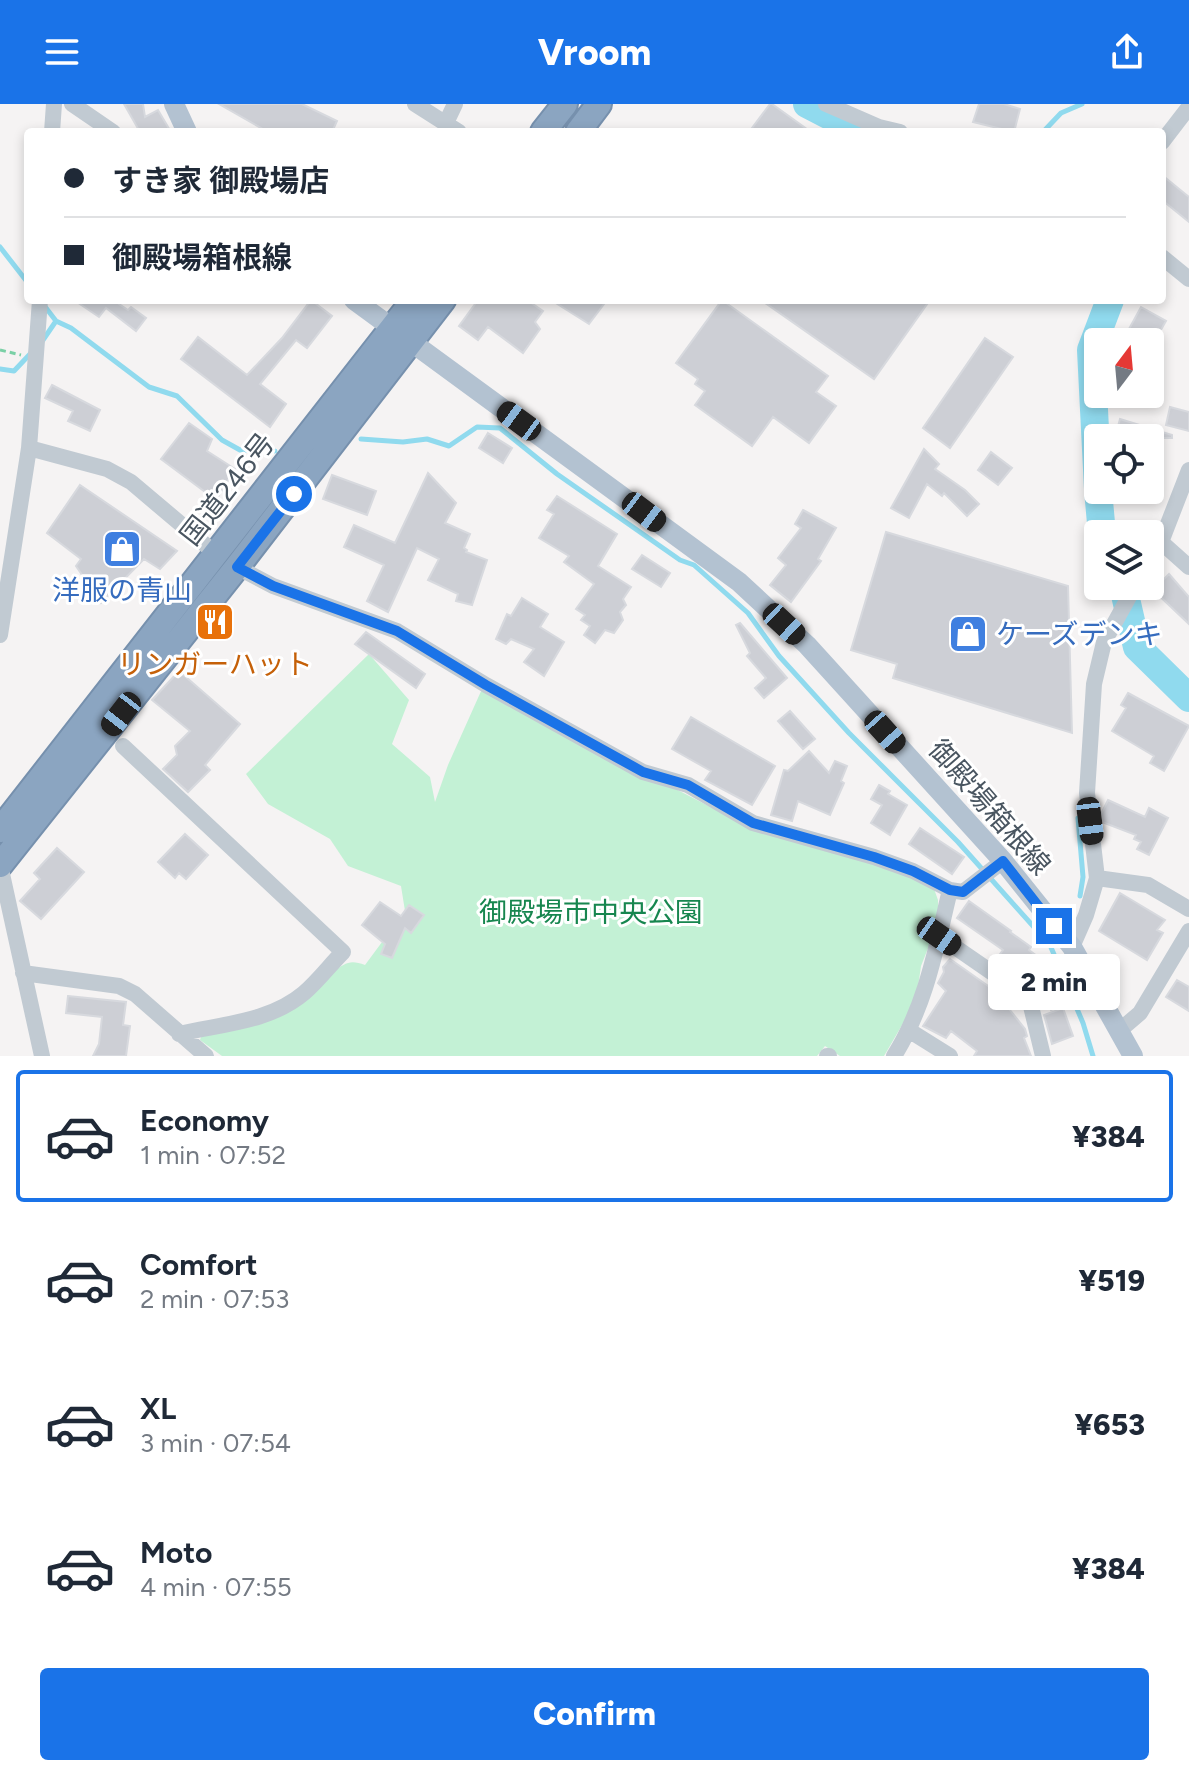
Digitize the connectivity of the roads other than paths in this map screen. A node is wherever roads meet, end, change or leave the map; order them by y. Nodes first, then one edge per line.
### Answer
1 (54, 104) edge
2 (72, 104) edge
3 (174, 104) edge
4 (415, 104) edge
5 (455, 104) edge
6 (565, 104) edge
7 (599, 104) edge
8 (826, 104) edge
9 (1189, 107) edge
10 (52, 128) edge
11 (107, 128) edge
12 (185, 128) edge
13 (452, 128) edge
14 (546, 128) edge
15 (581, 128) edge
16 (883, 128) edge
17 (1166, 137) edge
18 (1166, 260) edge
19 (1189, 279) edge
20 (40, 304) edge
21 (359, 304) edge
22 (413, 304) edge
23 (438, 304) edge
24 (402, 336) junction
25 (29, 448) junction
26 (1189, 470) edge
27 (1164, 534) edge
28 (1164, 545) edge
29 (215, 553) junction
30 (237, 567) junction
31 (1189, 567) edge
32 (1127, 600) edge
33 (0, 635) edge
34 (123, 746) dead end
35 (0, 830) edge
36 (1003, 861) junction
37 (0, 865) edge
38 (1097, 878) junction
39 (950, 890) junction
40 (1189, 909) edge
41 (1189, 931) edge
42 (939, 936) junction
43 (1072, 947) junction
44 (23, 973) junction
45 (910, 1031) junction
46 (1119, 1031) junction
47 (179, 1034) junction
48 (42, 1056) edge
49 (206, 1056) edge
50 (894, 1056) edge
51 (950, 1056) edge
52 (1043, 1056) edge
53 (1133, 1056) edge

1 - 10 street
2 - 11 street
3 - 12 main road
4 - 13 street
5 - 13 street
6 - 14 highway
7 - 15 highway
8 - 16 street
9 - 17 street
18 - 19 street
20 - 25 street
21 - 24 main road, 御殿場箱根線
22 - 24 highway, 国道246号
23 - 24 highway, 国道246号
24 - 29 highway, 国道246号
24 - 30 highway, 国道246号
24 - 36 main road, 御殿場箱根線
25 - 29 street
25 - 33 street
26 - 27 street
28 - 31 street
29 - 35 highway, 国道246号
30 - 37 highway, 国道246号
30 - 39 street
32 - 38 street
34 - 47 street
36 - 39 street
36 - 43 main road, 御殿場箱根線
37 - 44 street
38 - 40 street
38 - 43 street
39 - 42 street
41 - 46 street
42 - 45 street
42 - 52 street
43 - 46 main road, 御殿場箱根線
44 - 47 street
44 - 48 street
45 - 50 street
45 - 51 street
46 - 53 main road, 御殿場箱根線
47 - 49 street

